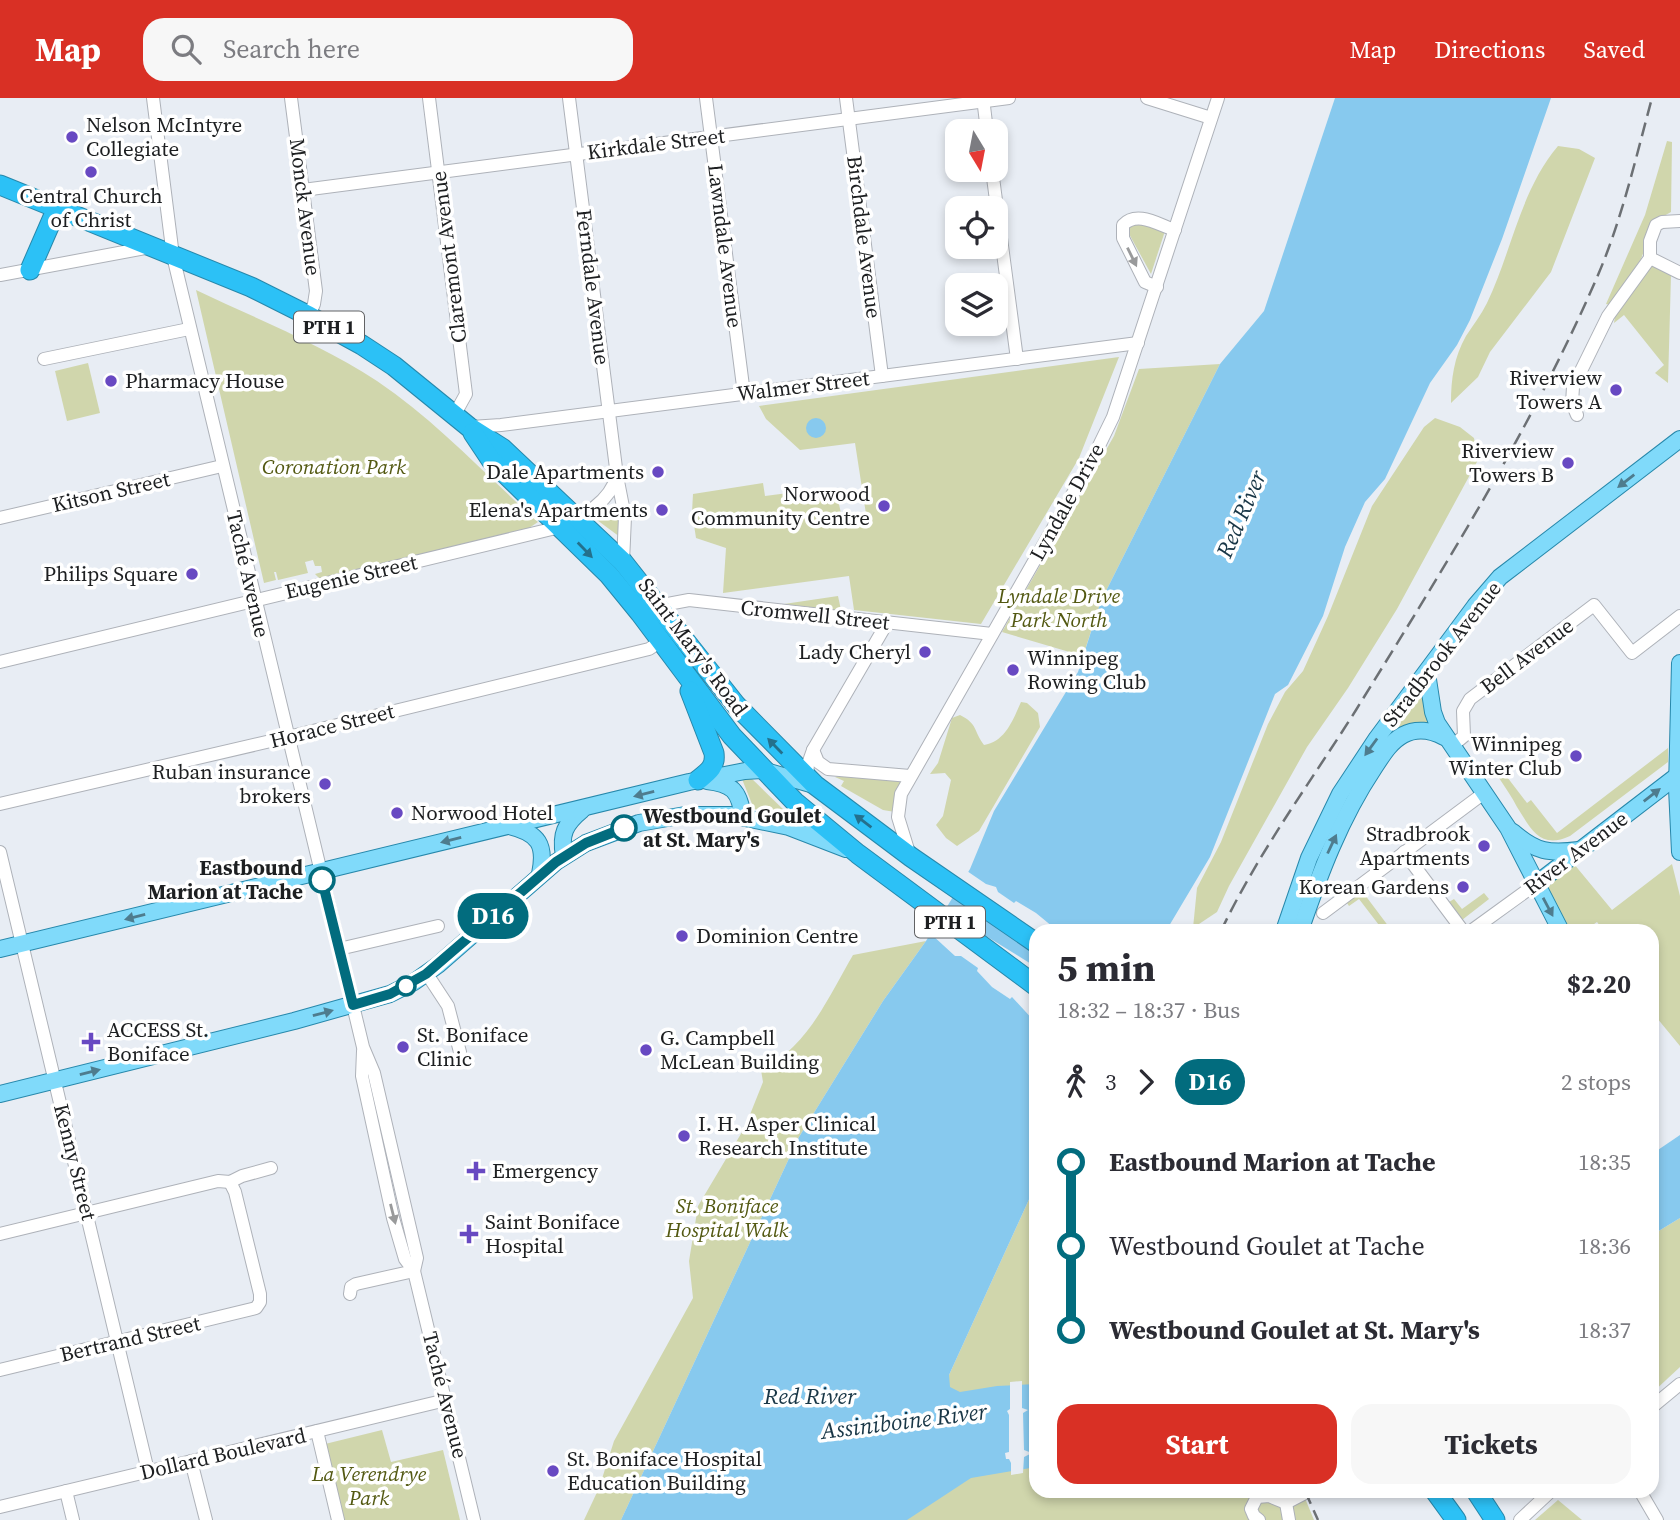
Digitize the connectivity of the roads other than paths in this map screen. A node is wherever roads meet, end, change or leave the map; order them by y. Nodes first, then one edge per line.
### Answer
1 (153, 98) edge
2 (291, 98) edge
3 (429, 98) edge
4 (569, 98) edge
5 (706, 98) edge
6 (846, 98) edge
7 (1009, 98) edge
8 (1147, 98) edge
9 (1218, 98) edge
10 (983, 100) edge
11 (1211, 118) junction
12 (848, 119) junction
13 (985, 119) edge
14 (711, 137) junction
15 (576, 154) junction
16 (439, 172) junction
17 (994, 182) edge
18 (0, 184) edge
19 (303, 190) junction
20 (57, 208) junction
21 (1680, 220) edge
22 (1175, 230) junction
23 (151, 247) junction
24 (173, 256) junction
25 (1650, 258) junction
26 (30, 270) junction
27 (1680, 273) edge
28 (0, 275) edge
29 (1157, 287) junction
30 (309, 316) junction
31 (189, 329) junction
32 (1138, 343) junction
33 (44, 359) dead end
34 (1017, 359) junction
35 (882, 376) junction
36 (744, 394) junction
37 (609, 411) junction
38 (1577, 415) dead end
39 (462, 421) junction
40 (1680, 439) edge
41 (222, 466) junction
42 (617, 476) junction
43 (0, 518) edge
44 (569, 523) junction
45 (623, 562) junction
46 (255, 600) junction
47 (659, 604) junction
48 (640, 613) junction
49 (1680, 616) edge
50 (887, 623) junction
51 (992, 634) junction
52 (661, 641) junction
53 (0, 662) edge
54 (1680, 663) edge
55 (684, 673) junction
56 (1427, 673) junction
57 (736, 705) junction
58 (708, 706) junction
59 (288, 737) junction
60 (1448, 741) junction
61 (813, 750) junction
62 (762, 770) junction
63 (1679, 775) edge
64 (910, 776) junction
65 (698, 780) junction
66 (811, 781) junction
67 (1484, 793) junction
68 (0, 804) edge
69 (584, 808) junction
70 (743, 816) junction
71 (509, 826) junction
72 (1508, 828) junction
73 (1581, 849) junction
74 (0, 852) edge
75 (1405, 852) junction
76 (1680, 852) edge
77 (858, 854) junction
78 (564, 856) junction
79 (911, 857) junction
80 (320, 872) junction
81 (540, 874) junction
82 (1536, 884) junction
83 (1323, 912) dead end
84 (1286, 924) edge
85 (1302, 924) edge
86 (1458, 924) edge
87 (1481, 924) edge
88 (1557, 924) edge
89 (438, 926) dead end
90 (1029, 938) edge
91 (22, 944) junction
92 (0, 949) edge
93 (339, 949) junction
94 (426, 974) junction
95 (1029, 981) edge
96 (353, 1005) junction
97 (363, 1047) junction
98 (460, 1052) dead end
99 (55, 1081) junction
100 (0, 1094) edge
101 (393, 1150) junction
102 (379, 1153) junction
103 (271, 1168) dead end
104 (230, 1182) junction
105 (88, 1213) junction
106 (0, 1234) edge
107 (414, 1270) junction
108 (350, 1294) dead end
109 (118, 1342) junction
110 (0, 1370) edge
111 (1680, 1384) edge
112 (446, 1400) junction
113 (1659, 1401) edge
114 (317, 1431) junction
115 (191, 1461) junction
116 (148, 1471) junction
117 (66, 1491) junction
118 (1257, 1498) edge
119 (1274, 1498) edge
120 (1296, 1498) edge
121 (1440, 1498) edge
122 (1481, 1498) edge
123 (1544, 1498) edge
124 (1644, 1498) edge
125 (1286, 1503) junction
126 (0, 1507) edge
127 (73, 1520) edge
128 (206, 1520) edge
129 (338, 1520) edge
130 (474, 1520) edge
131 (1259, 1520) edge
132 (1289, 1520) edge
133 (1456, 1520) edge
134 (1495, 1520) edge
135 (1520, 1520) edge
136 (1657, 1520) edge

1 - 24 street, Taché Avenue
2 - 19 street, Monck Avenue
3 - 16 street, Claremont Avenue
4 - 15 street, Ferndale Avenue
5 - 14 street, Lawndale Avenue
6 - 12 street, Birchdale Avenue
7 - 10 street, Kirkdale Street
8 - 11 street
9 - 11 street, Lyndale Drive
10 - 12 street, Kirkdale Street
10 - 13 street
11 - 22 street, Lyndale Drive
12 - 14 street, Kirkdale Street
12 - 35 street, Birchdale Avenue
14 - 15 street, Kirkdale Street
14 - 36 street, Lawndale Avenue
15 - 16 street, Kirkdale Street
15 - 37 street, Ferndale Avenue
16 - 19 street, Kirkdale Street
16 - 39 street, Claremont Avenue
17 - 34 street
18 - 20 highway, PTH 1
19 - 30 street, Monck Avenue
20 - 23 highway, Saint Mary's Road / PTH 1
20 - 26 highway
21 - 25 street
22 - 29 street, Lyndale Drive
22 -> 29 street
23 - 24 highway, Saint Mary's Road / PTH 1
23 - 26 street
24 - 30 highway, Saint Mary's Road / PTH 1
24 - 31 street, Taché Avenue
25 - 27 street
25 - 38 street
26 - 28 street
29 - 32 street, Lyndale Drive
30 - 39 highway, Saint Mary's Road / PTH 1
31 - 33 street
31 - 41 street, Taché Avenue
32 - 34 street, Walmer Street
32 - 51 street, Lyndale Drive
34 - 35 street, Walmer Street
35 - 36 street, Walmer Street
36 - 37 street, Walmer Street
37 - 39 street, Walmer Street
37 - 42 street, Ferndale Avenue
39 - 44 highway, Saint Mary's Road / PTH 1
40 -> 56 main road, Stradbrook Avenue
41 - 43 street, Kitson Street
41 - 46 street, Taché Avenue
42 - 44 street
42 - 45 street, Ferndale Avenue
44 - 45 highway, Saint Mary's Road / PTH 1
44 - 46 street, Eugenie Street
44 -> 48 highway, Saint Mary's Road / PTH 1
45 - 47 highway, PTH 1
46 - 53 street, Eugenie Street
46 - 59 street, Taché Avenue
47 - 48 street, Cromwell Street
47 - 50 street, Cromwell Street
47 - 57 highway, Saint Mary's Road / PTH 1
48 - 52 highway, Saint Mary's Road / PTH 1
49 - 60 street, Bell Avenue
50 - 51 street, Cromwell Street
50 - 61 street
51 - 64 street, Lyndale Drive
52 - 55 highway, Saint Mary's Road / PTH 1
52 - 59 street, Horace Street
54 - 63 main road
55 - 58 highway, Saint Mary's Road / PTH 1
55 - 65 highway
56 - 60 main road
56 -> 84 main road, Stradbrook Avenue
57 - 58 highway
66 -> 57 highway, Saint Mary's Road / PTH 1
58 - 62 highway, Saint Mary's Road / PTH 1
59 - 68 street, Horace Street
59 - 80 street, Taché Avenue
60 - 67 main road
85 -> 60 main road, Stradbrook Avenue
61 - 64 street
61 - 66 street
62 - 65 main road
62 - 66 main road
62 - 77 highway, Saint Mary's Road / PTH 1
73 -> 63 main road, River Avenue
63 - 76 main road
64 - 79 street, Lyndale Drive
65 -> 69 main road
65 - 70 main road
79 -> 66 highway, Saint Mary's Road / PTH 1
67 - 72 main road
67 - 75 street
69 - 71 main road
69 - 78 main road
70 - 77 main road
70 - 78 main road
71 -> 80 main road
71 - 81 main road
72 - 73 main road
72 - 82 main road
73 - 82 main road, River Avenue
74 - 91 street, Kenny Street
75 - 83 street
75 - 86 street
77 - 95 highway, Saint Mary's Road / PTH 1
78 - 81 main road
79 - 90 highway, PTH 1
80 -> 91 main road
80 - 93 street, Taché Avenue
81 - 94 main road
82 - 87 street, River Avenue
82 -> 88 main road
89 - 93 street
91 - 92 main road
91 - 99 street, Kenny Street
93 - 96 street, Taché Avenue
94 - 96 main road
94 - 98 street
96 - 97 street, Taché Avenue
99 -> 96 main road
97 - 101 street, Taché Avenue
97 - 102 street, Taché Avenue
99 - 100 main road
99 - 105 street, Kenny Street
101 - 102 street
101 - 107 street, Taché Avenue
102 -> 107 street, Taché Avenue
103 - 104 street
104 - 105 street
104 - 109 street, Bertrand Street
105 - 106 street
105 - 109 street, Kenny Street
107 - 108 street
107 - 112 street, Taché Avenue
109 - 110 street, Bertrand Street
109 - 116 street, Kenny Street
111 - 113 street
112 - 114 street, Dollard Boulevard
112 - 130 street, Taché Avenue
114 - 115 street, Dollard Boulevard
114 - 129 street
115 - 116 street, Dollard Boulevard
115 - 128 street
116 - 117 street, Dollard Boulevard
117 - 126 street, Dollard Boulevard
117 - 127 street
118 - 131 street
119 - 125 street
120 - 125 street
121 - 133 highway
122 - 134 highway
123 - 135 street
124 - 136 street
125 - 132 street

